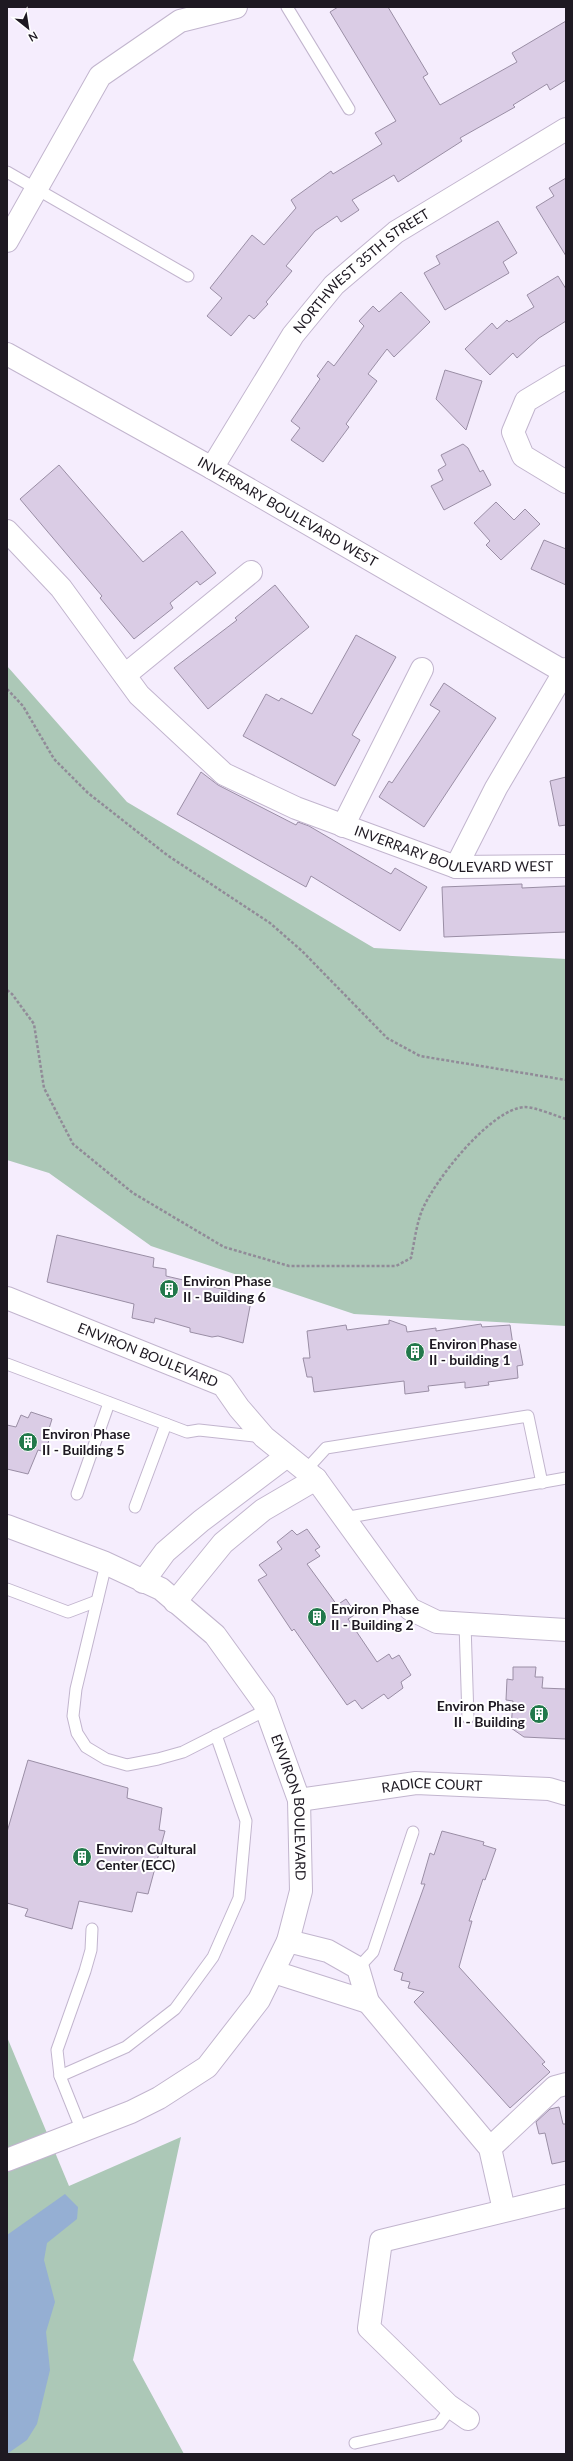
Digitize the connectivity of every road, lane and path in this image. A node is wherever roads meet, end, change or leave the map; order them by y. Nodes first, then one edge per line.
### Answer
1 (236, 7) edge
2 (287, 7) edge
3 (210, 10) edge
4 (349, 109) dead end
5 (566, 129) edge
6 (7, 172) edge
7 (36, 188) junction
8 (7, 241) edge
9 (188, 276) dead end
10 (7, 354) edge
11 (566, 377) edge
12 (212, 468) junction
13 (566, 482) edge
14 (7, 531) edge
15 (251, 572) dead end
16 (422, 669) dead end
17 (565, 671) edge
18 (125, 675) junction
19 (7, 689) edge
20 (343, 826) junction
21 (566, 866) edge
22 (456, 867) junction
23 (7, 990) edge
24 (566, 1080) edge
25 (566, 1120) edge
26 (7, 1298) edge
27 (7, 1364) edge
28 (109, 1403) junction
29 (166, 1424) junction
30 (264, 1437) junction
31 (287, 1456) junction
32 (310, 1475) junction
33 (566, 1478) edge
34 (542, 1483) junction
35 (77, 1494) dead end
36 (135, 1508) dead end
37 (344, 1518) junction
38 (7, 1526) edge
39 (106, 1564) junction
40 (143, 1582) junction
41 (7, 1589) edge
42 (97, 1601) junction
43 (175, 1602) junction
44 (464, 1624) junction
45 (566, 1630) edge
46 (266, 1710) junction
47 (468, 1718) dead end
48 (216, 1735) junction
49 (566, 1794) edge
50 (299, 1800) junction
51 (413, 1832) dead end
52 (92, 1929) dead end
53 (288, 1941) junction
54 (358, 1968) junction
55 (274, 1972) junction
56 (368, 2002) junction
57 (60, 2076) junction
58 (566, 2084) edge
59 (82, 2131) junction
60 (490, 2148) junction
61 (7, 2160) edge
62 (566, 2196) edge
63 (504, 2210) junction
64 (448, 2405) junction
65 (468, 2420) dead end
66 (356, 2443) dead end

1 - 3 street
2 - 4 lane
3 - 7 street
5 - 12 street, NORTHWEST 35TH STREET
6 - 7 lane
7 - 8 street
7 - 9 lane
10 - 12 street, INVERRARY BOULEVARD WEST
11 - 13 street
12 - 17 street, INVERRARY BOULEVARD WEST
14 - 18 street, INVERRARY BOULEVARD WEST
15 - 18 street
16 - 20 street, INVERRARY BOULEVARD WEST
17 - 22 street
18 - 20 street, INVERRARY BOULEVARD WEST
19 - 24 path
20 - 22 street, INVERRARY BOULEVARD WEST
21 - 22 street, INVERRARY BOULEVARD WEST
23 - 25 path
26 - 30 street, ENVIRON BOULEVARD
27 - 28 lane
28 - 29 lane
28 - 35 lane
29 - 30 lane
29 - 36 lane
30 - 31 street, ENVIRON BOULEVARD
31 - 32 street, ENVIRON BOULEVARD
31 - 40 street
32 - 34 lane
32 - 37 street, ENVIRON BOULEVARD
32 - 43 street
33 - 34 lane
34 - 37 lane
37 - 44 street, ENVIRON BOULEVARD
38 - 39 street, ENVIRON BOULEVARD
39 - 40 street, ENVIRON BOULEVARD
39 - 42 lane
40 - 43 street, ENVIRON BOULEVARD
41 - 42 lane
42 - 48 lane
43 - 46 street, ENVIRON BOULEVARD
44 - 45 street, ENVIRON BOULEVARD
44 - 47 lane
46 - 48 lane
46 - 50 street, ENVIRON BOULEVARD
48 - 57 lane
49 - 50 street, RADICE COURT
50 - 53 street, ENVIRON BOULEVARD
51 - 54 lane
52 - 57 lane
53 - 54 street
53 - 55 street, ENVIRON BOULEVARD
54 - 56 street
55 - 56 street
55 - 59 street, ENVIRON BOULEVARD
56 - 60 street
57 - 59 lane
58 - 60 street
59 - 61 street, ENVIRON BOULEVARD
60 - 63 street
62 - 63 street
63 - 64 street
64 - 65 street
64 - 66 lane

